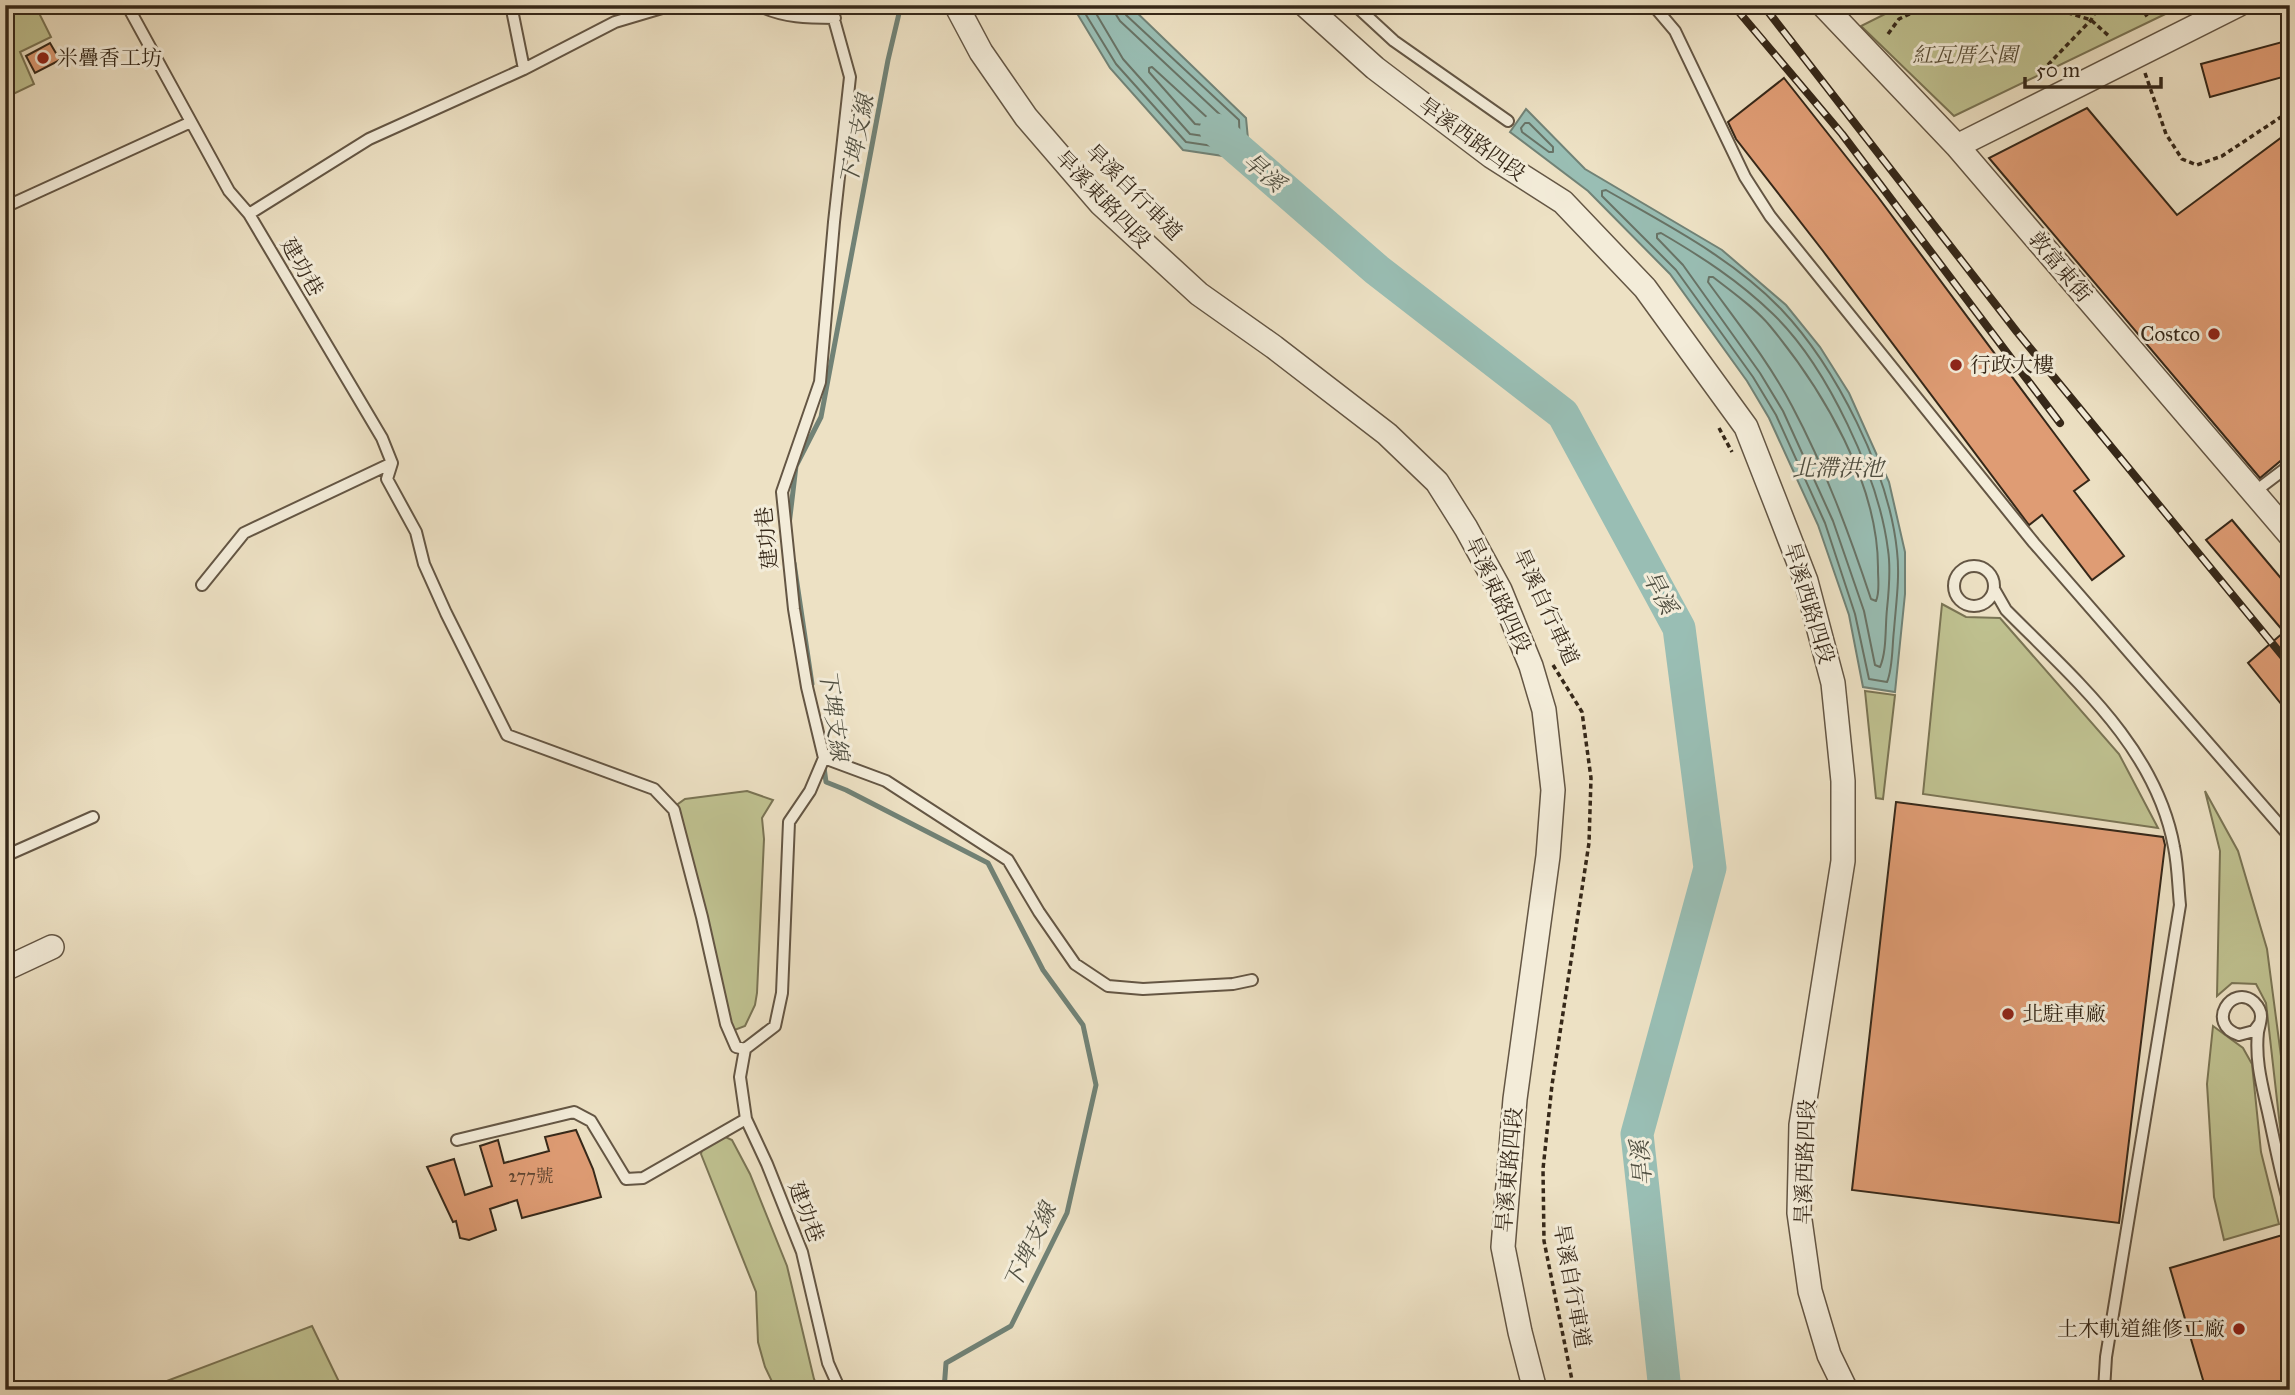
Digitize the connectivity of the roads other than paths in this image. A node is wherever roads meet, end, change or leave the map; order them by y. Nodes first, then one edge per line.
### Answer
1 (127, 5) edge
2 (511, 5) edge
3 (758, 5) edge
4 (830, 5) edge
5 (957, 5) edge
6 (1305, 5) edge
7 (1355, 5) edge
8 (1653, 5) edge
9 (1823, 5) edge
10 (2238, 5) edge
11 (662, 8) dead end
12 (835, 18) junction
13 (524, 69) junction
14 (1508, 121) dead end
15 (191, 122) junction
16 (1957, 146) junction
17 (5, 207) edge
18 (249, 214) junction
19 (392, 463) junction
20 (2290, 465) edge
21 (2253, 494) junction
22 (2290, 535) edge
23 (202, 585) dead end
24 (1994, 589) junction
25 (1982, 605) junction
26 (2006, 610) junction
27 (824, 758) junction
28 (93, 817) dead end
29 (2290, 837) edge
30 (5, 856) edge
31 (51, 947) dead end
32 (5, 970) edge
33 (1252, 981) dead end
34 (2260, 1023) junction
35 (2239, 1035) junction
36 (745, 1049) junction
37 (2256, 1052) junction
38 (747, 1119) junction
39 (457, 1140) dead end
40 (2290, 1207) edge
41 (840, 1390) edge
42 (1535, 1390) edge
43 (1846, 1390) edge
44 (2104, 1390) edge

1 - 15 lane, 建功巷
2 - 13 lane
3 - 12 lane
4 - 12 lane, 建功巷
5 - 42 street, 旱溪東路四段
6 - 43 street, 旱溪西路四段
7 - 14 lane
8 - 29 lane
9 - 16 street, 敦富東街
10 - 16 street
11 - 13 lane
12 - 27 lane, 建功巷
13 - 18 lane
15 - 17 lane
15 - 18 lane, 建功巷
16 - 21 street, 敦富東街
18 - 19 lane, 建功巷
19 - 23 lane
19 - 36 lane, 建功巷
20 - 21 lane
21 - 22 street, 敦富東街
24 - 25 lane
24 - 25 lane
24 - 26 lane
25 - 26 lane
26 - 44 lane
27 - 33 lane
27 - 36 lane
28 - 30 lane
31 - 32 street
34 - 35 lane
34 - 35 lane
34 - 37 lane
35 - 37 lane
36 - 38 lane, 建功巷
37 - 40 lane
38 - 39 lane
38 - 41 lane, 建功巷

